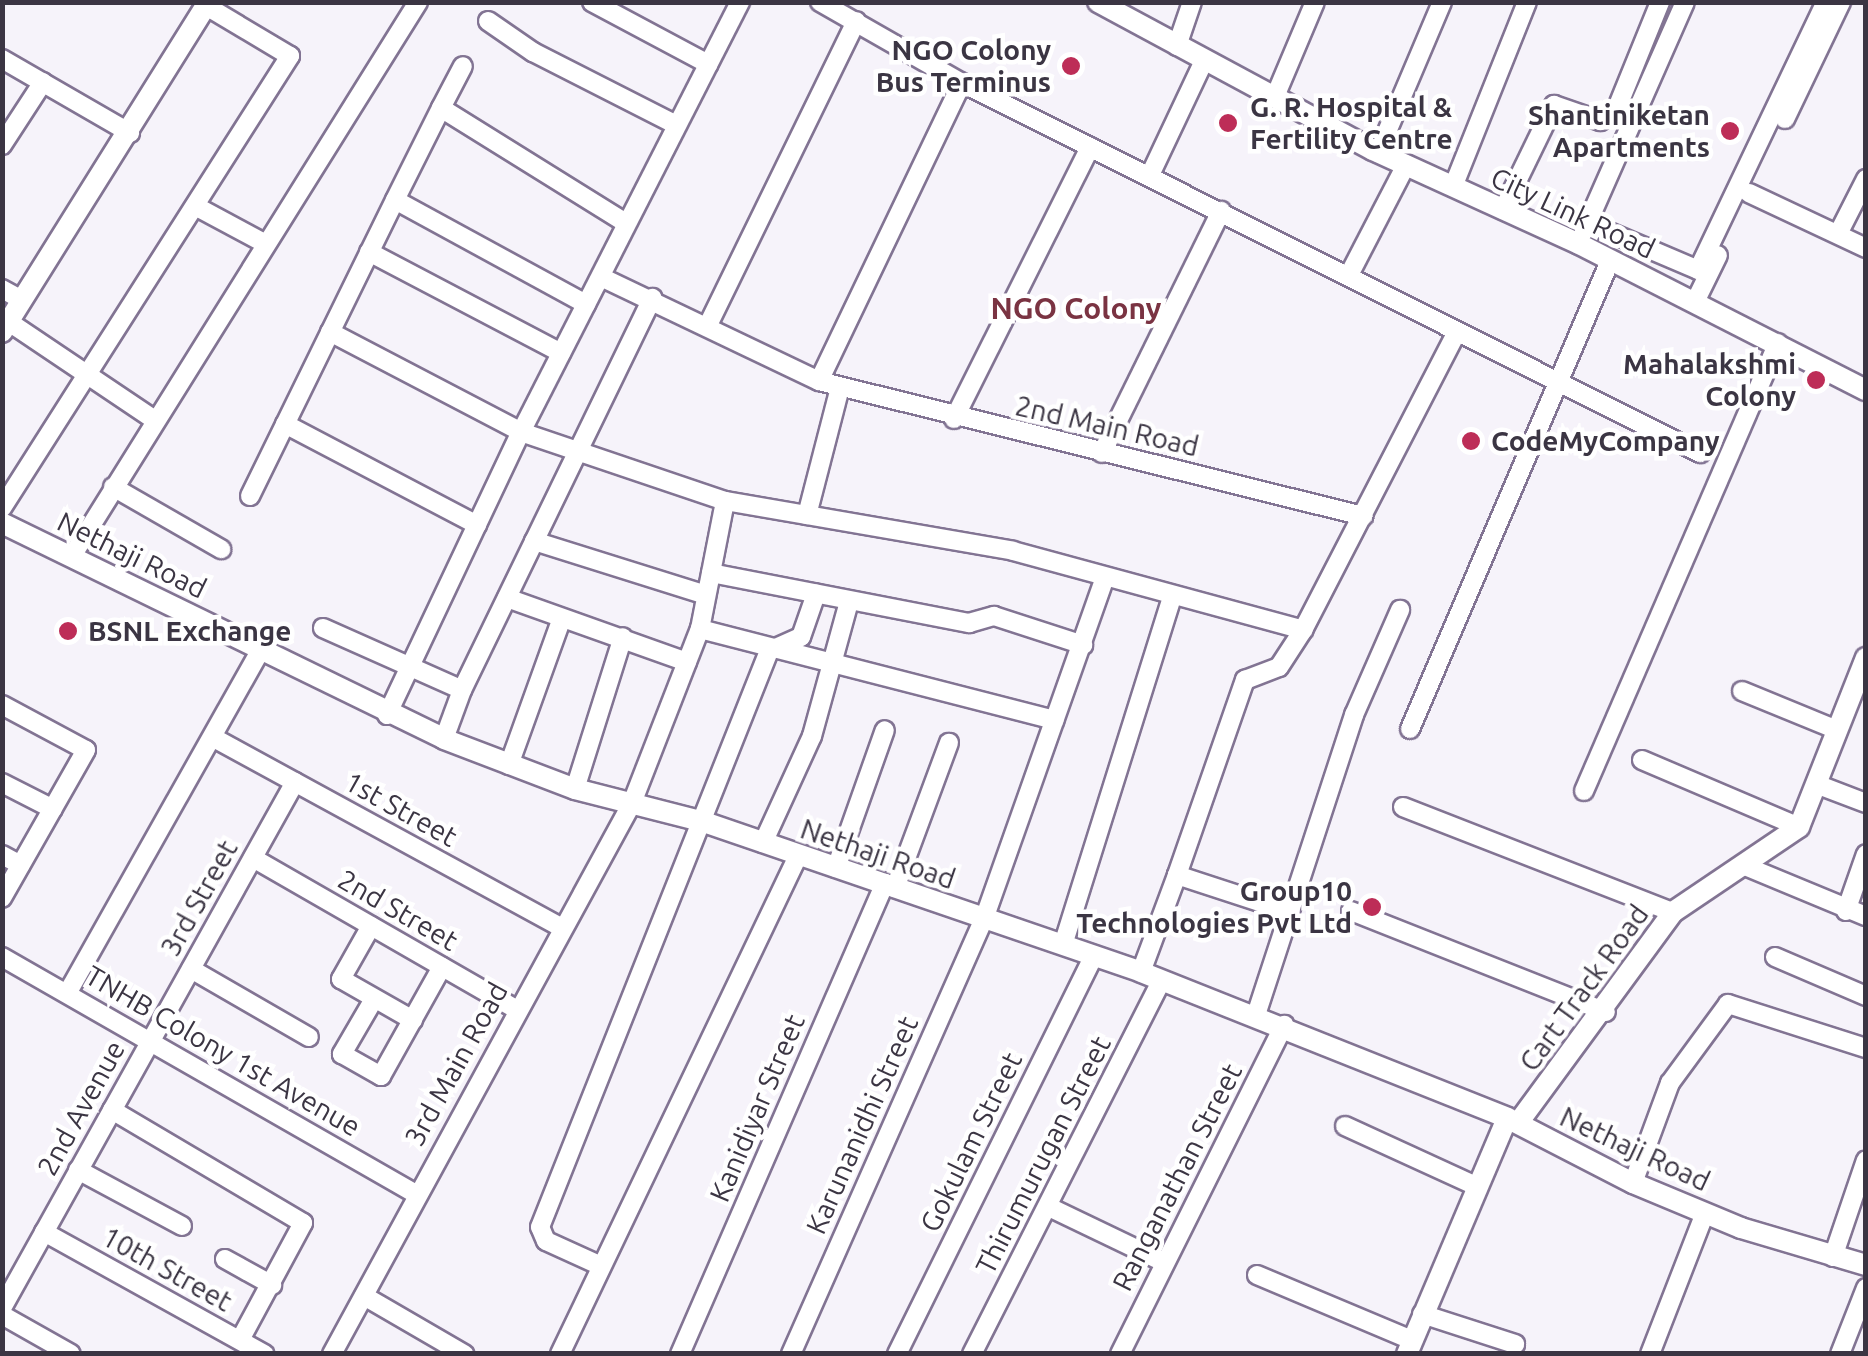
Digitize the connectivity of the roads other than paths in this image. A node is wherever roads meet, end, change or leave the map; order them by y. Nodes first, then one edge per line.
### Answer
1 (592, 2) edge
2 (740, 2) edge
3 (820, 2) edge
4 (1098, 2) edge
5 (1192, 2) edge
6 (1315, 2) edge
7 (1442, 2) edge
8 (1527, 2) edge
9 (1660, 2) edge
10 (1685, 2) edge
11 (1826, 2) edge
12 (1841, 2) edge
13 (207, 4) edge
14 (412, 4) edge
15 (488, 21) dead end
16 (856, 21) junction
17 (1177, 46) junction
18 (2, 58) edge
19 (1203, 63) junction
20 (708, 64) junction
21 (463, 66) dead end
22 (43, 82) junction
23 (962, 83) junction
24 (1274, 99) junction
25 (441, 108) junction
26 (676, 125) junction
27 (130, 133) junction
28 (2, 144) edge
29 (1090, 147) junction
30 (1378, 153) junction
31 (1406, 165) junction
32 (1151, 173) junction
33 (1866, 180) edge
34 (1453, 186) junction
35 (1749, 193) junction
36 (394, 200) junction
37 (198, 208) junction
38 (1504, 210) junction
39 (1221, 211) junction
40 (626, 223) junction
41 (1588, 223) junction
42 (1838, 234) junction
43 (266, 244) junction
44 (1579, 244) junction
45 (1866, 248) edge
46 (369, 252) junction
47 (1610, 261) junction
48 (1350, 273) junction
49 (600, 277) junction
50 (2, 289) edge
51 (652, 298) junction
52 (22, 300) junction
53 (1695, 302) junction
54 (586, 304) junction
55 (708, 325) junction
56 (6, 327) edge
57 (330, 332) junction
58 (1457, 332) junction
59 (1778, 344) junction
60 (561, 354) junction
61 (86, 376) junction
62 (819, 381) junction
63 (1559, 382) junction
64 (840, 387) junction
65 (1866, 390) edge
66 (954, 419) junction
67 (155, 420) junction
68 (285, 424) junction
69 (521, 432) junction
70 (576, 450) junction
71 (1102, 452) junction
72 (1700, 452) dead end
73 (113, 487) junction
74 (250, 496) dead end
75 (725, 500) junction
76 (2, 508) edge
77 (807, 515) junction
78 (1363, 516) junction
79 (2, 523) edge
80 (477, 525) junction
81 (534, 541) junction
82 (221, 549) dead end
83 (72, 556) junction
84 (712, 573) junction
85 (1105, 578) junction
86 (816, 594) junction
87 (706, 595) junction
88 (1172, 597) junction
89 (506, 598) junction
90 (849, 602) junction
91 (1400, 610) dead end
92 (562, 618) junction
93 (323, 628) dead end
94 (700, 628) junction
95 (1303, 630) junction
96 (623, 637) junction
97 (1082, 645) junction
98 (261, 650) junction
99 (769, 651) junction
100 (1866, 658) edge
101 (834, 661) junction
102 (687, 662) junction
103 (410, 668) junction
104 (462, 690) junction
105 (1742, 691) dead end
106 (2, 705) edge
107 (387, 714) junction
108 (1055, 720) junction
109 (1410, 728) dead end
110 (886, 730) dead end
111 (1837, 730) junction
112 (214, 738) junction
113 (444, 740) junction
114 (949, 743) dead end
115 (1642, 760) dead end
116 (509, 764) junction
117 (295, 782) junction
118 (2, 783) edge
119 (1816, 784) junction
120 (575, 789) junction
121 (1584, 792) dead end
122 (632, 803) junction
123 (1866, 804) edge
124 (1402, 807) dead end
125 (53, 808) junction
126 (701, 822) junction
127 (1799, 827) junction
128 (764, 843) junction
129 (1866, 854) edge
130 (2, 855) edge
131 (798, 856) junction
132 (253, 858) junction
133 (21, 865) junction
134 (1745, 866) junction
135 (836, 868) junction
136 (1178, 875) junction
137 (890, 886) junction
138 (2, 898) edge
139 (1351, 911) dead end
140 (1846, 911) junction
141 (1288, 912) junction
142 (1673, 912) junction
143 (1866, 916) edge
144 (984, 918) junction
145 (372, 926) junction
146 (562, 928) junction
147 (1064, 945) junction
148 (1094, 956) junction
149 (2, 957) edge
150 (1775, 957) dead end
151 (442, 967) junction
152 (191, 970) junction
153 (1141, 972) junction
154 (1162, 980) junction
155 (68, 992) junction
156 (1866, 996) edge
157 (374, 998) junction
158 (516, 1010) junction
159 (1606, 1012) junction
160 (1256, 1015) junction
161 (413, 1020) junction
162 (1284, 1025) junction
163 (309, 1037) dead end
164 (150, 1040) junction
165 (1866, 1048) edge
166 (112, 1110) junction
167 (1513, 1121) junction
168 (1345, 1126) dead end
169 (1866, 1160) edge
170 (78, 1170) junction
171 (1634, 1183) junction
172 (1474, 1185) junction
173 (416, 1194) junction
174 (1049, 1207) junction
175 (1705, 1212) junction
176 (182, 1226) dead end
177 (44, 1232) junction
178 (1833, 1256) junction
179 (224, 1259) dead end
180 (1164, 1262) junction
181 (599, 1265) junction
182 (1866, 1266) edge
183 (1257, 1275) dead end
184 (272, 1285) junction
185 (1866, 1288) edge
186 (364, 1296) junction
187 (2, 1311) edge
188 (1422, 1314) junction
189 (240, 1340) junction
190 (1514, 1344) dead end
191 (1410, 1347) edge
192 (453, 1351) edge
193 (898, 1353) edge
194 (71, 1354) edge
195 (264, 1354) edge
196 (332, 1354) edge
197 (560, 1354) edge
198 (680, 1354) edge
199 (791, 1354) edge
200 (972, 1354) edge
201 (1120, 1354) edge
202 (1650, 1354) edge
203 (1840, 1354) edge

1 - 20 street
2 - 20 street
3 - 16 street
4 - 17 street, City Link Road
5 - 17 street
6 - 24 street
7 - 30 street
8 - 34 street
9 - 38 street
10 - 41 street
11 - 41 street
12 - 35 street
13 - 27 street
13 - 37 street
14 - 43 street
15 - 26 street
16 - 23 street
16 - 55 street
17 - 19 street, City Link Road
18 - 22 street
19 - 24 street, City Link Road
19 - 32 street
20 - 26 street
21 - 25 street
22 - 27 street
22 - 28 street
23 - 29 street
23 - 62 street
24 - 30 street, City Link Road
25 - 36 street
25 - 40 street
26 - 40 street
27 - 52 street
29 - 32 street
29 - 66 street
30 - 31 street, City Link Road
31 - 34 street, City Link Road
31 - 48 street
32 - 39 street
33 - 42 street
34 - 38 street, City Link Road
35 - 42 street
35 - 53 street
36 - 46 street
36 - 54 street
37 - 43 street
37 - 61 street
38 - 44 street, City Link Road
39 - 48 street
39 - 71 street
40 - 49 street
41 - 44 street
42 - 45 street
43 - 67 street
44 - 47 street, City Link Road
46 - 57 street
46 - 60 street
47 - 53 street, City Link Road
47 - 63 street
48 - 58 street
49 - 51 street, 2nd Main Road
49 - 54 street
50 - 52 street
51 - 55 street, 2nd Main Road
51 - 70 street
52 - 56 street
53 - 59 street, City Link Road
54 - 60 street
55 - 62 street, 2nd Main Road
56 - 61 street
57 - 68 street
57 - 69 street
58 - 63 street
58 - 78 street
59 - 65 street, City Link Road
59 - 121 street
60 - 69 street
61 - 67 street
61 - 76 street
62 - 64 street, 2nd Main Road
63 - 72 street
63 - 109 street
64 - 66 street, 2nd Main Road
64 - 77 street
66 - 71 street, 2nd Main Road
67 - 73 street
68 - 74 street
68 - 80 street
69 - 70 street
69 - 80 street
70 - 75 street
70 - 81 street
71 - 78 street, 2nd Main Road
73 - 82 street
73 - 83 street
75 - 77 street
75 - 84 street, 3rd Main Road
77 - 85 street
78 - 95 street
79 - 83 street, Nethaji Road
80 - 103 street
81 - 87 street
81 - 89 street
83 - 98 street, Nethaji Road
84 - 86 street
84 - 87 street, 3rd Main Road
85 - 88 street
85 - 97 street, Karunanidhi Street
86 - 90 street
86 - 99 street
87 - 94 street, 3rd Main Road
88 - 95 street
88 - 147 street
89 - 92 street
89 - 104 street
90 - 97 street
90 - 101 street
91 - 141 street
92 - 96 street
92 - 116 street
93 - 103 street
94 - 99 street
94 - 102 street, 3rd Main Road
95 - 136 street
96 - 102 street
96 - 120 street
97 - 108 street, Karunanidhi Street
98 - 107 street, Nethaji Road
98 - 112 street
99 - 101 street
99 - 126 street
100 - 111 street
101 - 108 street
101 - 128 street
102 - 122 street, 3rd Main Road
103 - 104 street
103 - 107 street
104 - 113 street
105 - 111 street
106 - 125 street
107 - 113 street, Nethaji Road
108 - 144 street, Karunanidhi Street
110 - 135 street
111 - 119 street
112 - 117 street, 1st Street
112 - 155 street
113 - 116 street, Nethaji Road
114 - 137 street, Kanidiyar Street
115 - 127 street
116 - 120 street, Nethaji Road
117 - 132 street, 3rd Street
117 - 146 street, 1st Street
118 - 125 street
119 - 123 street
119 - 127 street
120 - 122 street, Nethaji Road
122 - 126 street, Nethaji Road
122 - 146 street, 3rd Main Road
124 - 142 street
125 - 133 street
126 - 128 street, Nethaji Road
126 - 181 street
127 - 134 street, Cart Track Road
128 - 131 street, Nethaji Road
129 - 140 street
130 - 133 street
131 - 135 street, Nethaji Road
131 - 181 street
132 - 145 street, 2nd Street
132 - 152 street, 3rd Street
133 - 138 street
134 - 140 street
134 - 142 street, Cart Track Road
135 - 137 street, Nethaji Road
136 - 141 street
136 - 153 street
137 - 144 street, Nethaji Road
137 - 198 street, Kanidiyar Street
139 - 159 street
140 - 143 street
141 - 160 street
142 - 159 street, Cart Track Road
144 - 147 street, Nethaji Road
144 - 199 street, Karunanidhi Street
145 - 151 street, 2nd Street
145 - 157 street
146 - 158 street, 3rd Main Road
147 - 148 street, Nethaji Road
148 - 153 street, Nethaji Road
148 - 193 street, Gokulam Street
149 - 155 street, TNHB Colony 1st Avenue
150 - 156 street
151 - 158 street, 2nd Street
151 - 161 street
152 - 163 street
152 - 164 street, 3rd Street
153 - 154 street, Nethaji Road
154 - 160 street, Nethaji Road
154 - 174 street, Thirumurugan Street
155 - 164 street, TNHB Colony 1st Avenue
157 - 161 street
157 - 161 street
158 - 173 street, 3rd Main Road
159 - 167 street, Cart Track Road
160 - 162 street, Nethaji Road
162 - 167 street, Nethaji Road
162 - 180 street, Ranganathan Street
164 - 166 street, 2nd Avenue
164 - 173 street, TNHB Colony 1st Avenue
165 - 171 street
166 - 170 street, 2nd Avenue
166 - 184 street
167 - 171 street, Nethaji Road
167 - 172 street, Cart Track Road
168 - 172 street
169 - 178 street
170 - 176 street
170 - 177 street, 2nd Avenue
171 - 175 street, Nethaji Road
172 - 188 street, Cart Track Road
173 - 186 street, 3rd Main Road
174 - 180 street
174 - 200 street, Thirumurugan Street
175 - 178 street, Nethaji Road
175 - 202 street
177 - 187 street, 2nd Avenue
177 - 189 street, 10th Street
178 - 182 street, Nethaji Road
179 - 184 street
180 - 201 street, Ranganathan Street
181 - 197 street
183 - 191 street
184 - 189 street
185 - 203 street
186 - 192 street
186 - 196 street, 3rd Main Road
187 - 194 street
188 - 190 street
188 - 191 street, Cart Track Road
189 - 195 street, 10th Street

